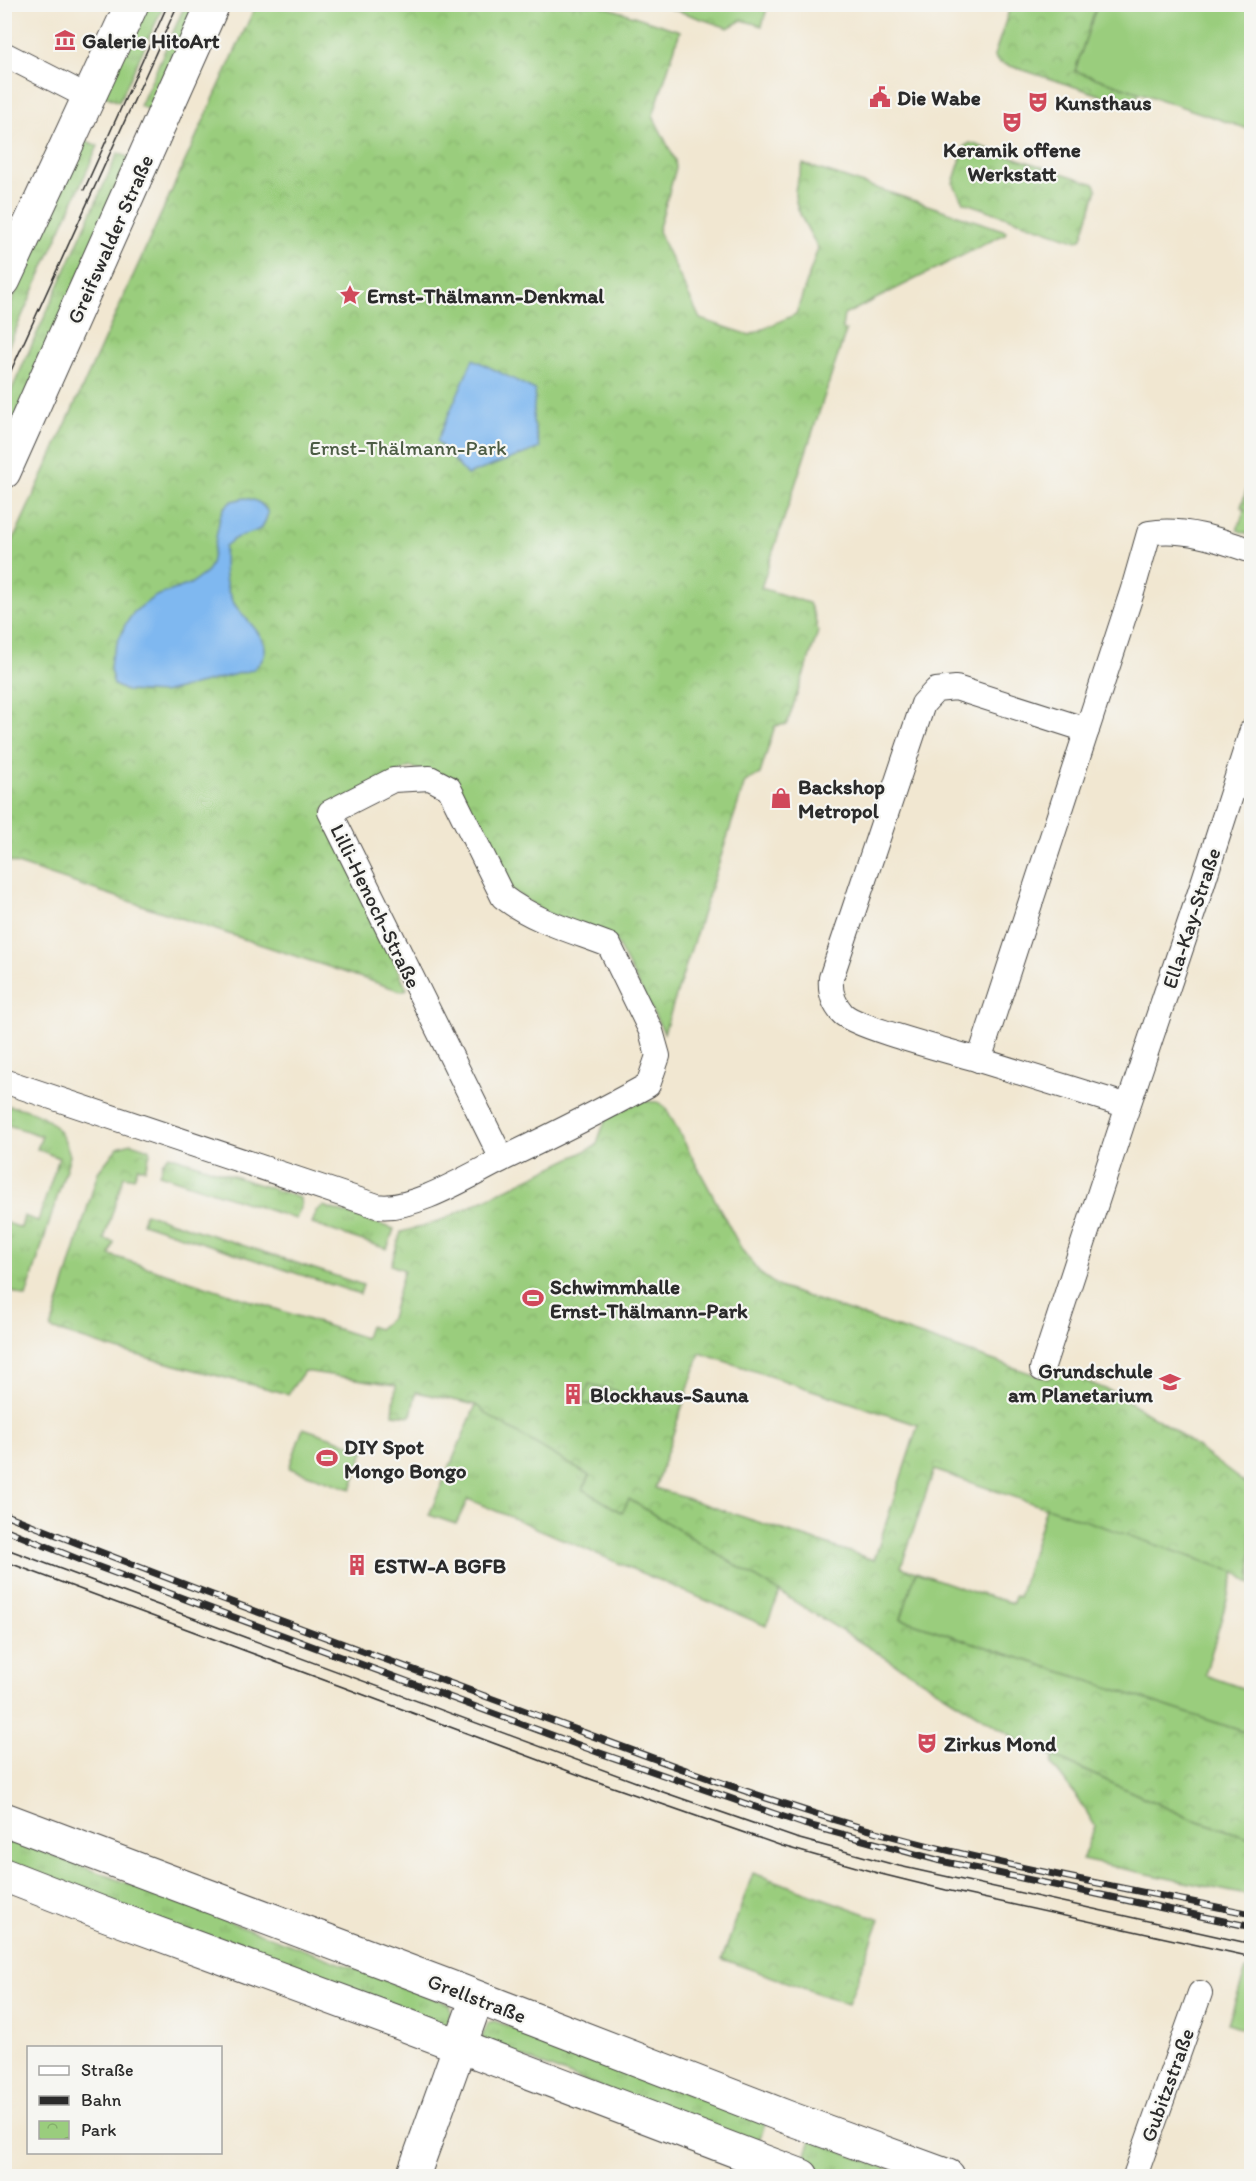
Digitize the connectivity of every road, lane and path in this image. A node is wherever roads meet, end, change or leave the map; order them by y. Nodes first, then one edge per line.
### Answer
1 (132, 4) edge
2 (213, 4) edge
3 (4, 54) edge
4 (88, 97) junction
5 (4, 280) edge
6 (4, 472) edge
7 (1251, 550) edge
8 (1087, 730) junction
9 (1251, 730) edge
10 (979, 1060) junction
11 (4, 1081) edge
12 (1128, 1106) junction
13 (502, 1160) junction
14 (1042, 1369) dead end
15 (4, 1819) edge
16 (4, 1875) edge
17 (1200, 1993) dead end
18 (477, 1998) junction
19 (459, 2045) junction
20 (789, 2118) junction
21 (781, 2173) edge
22 (413, 2176) edge
23 (948, 2176) edge
24 (1135, 2176) edge

1 - 4 street
2 - 6 street, Greifswalder Straße
3 - 4 street
4 - 5 street
7 - 8 street
8 - 10 street
8 - 10 street
9 - 12 street, Ella-Kay-Straße
10 - 12 street
11 - 13 street, Lilli-Henoch-Straße
12 - 14 street, Ella-Kay-Straße
13 - 13 street, Lilli-Henoch-Straße
15 - 18 street, Grellstraße
16 - 19 street
17 - 24 street, Gubitzstraße
18 - 19 street
18 - 20 street, Grellstraße
19 - 21 street
19 - 22 street
20 - 21 street
20 - 23 street, Grellstraße

